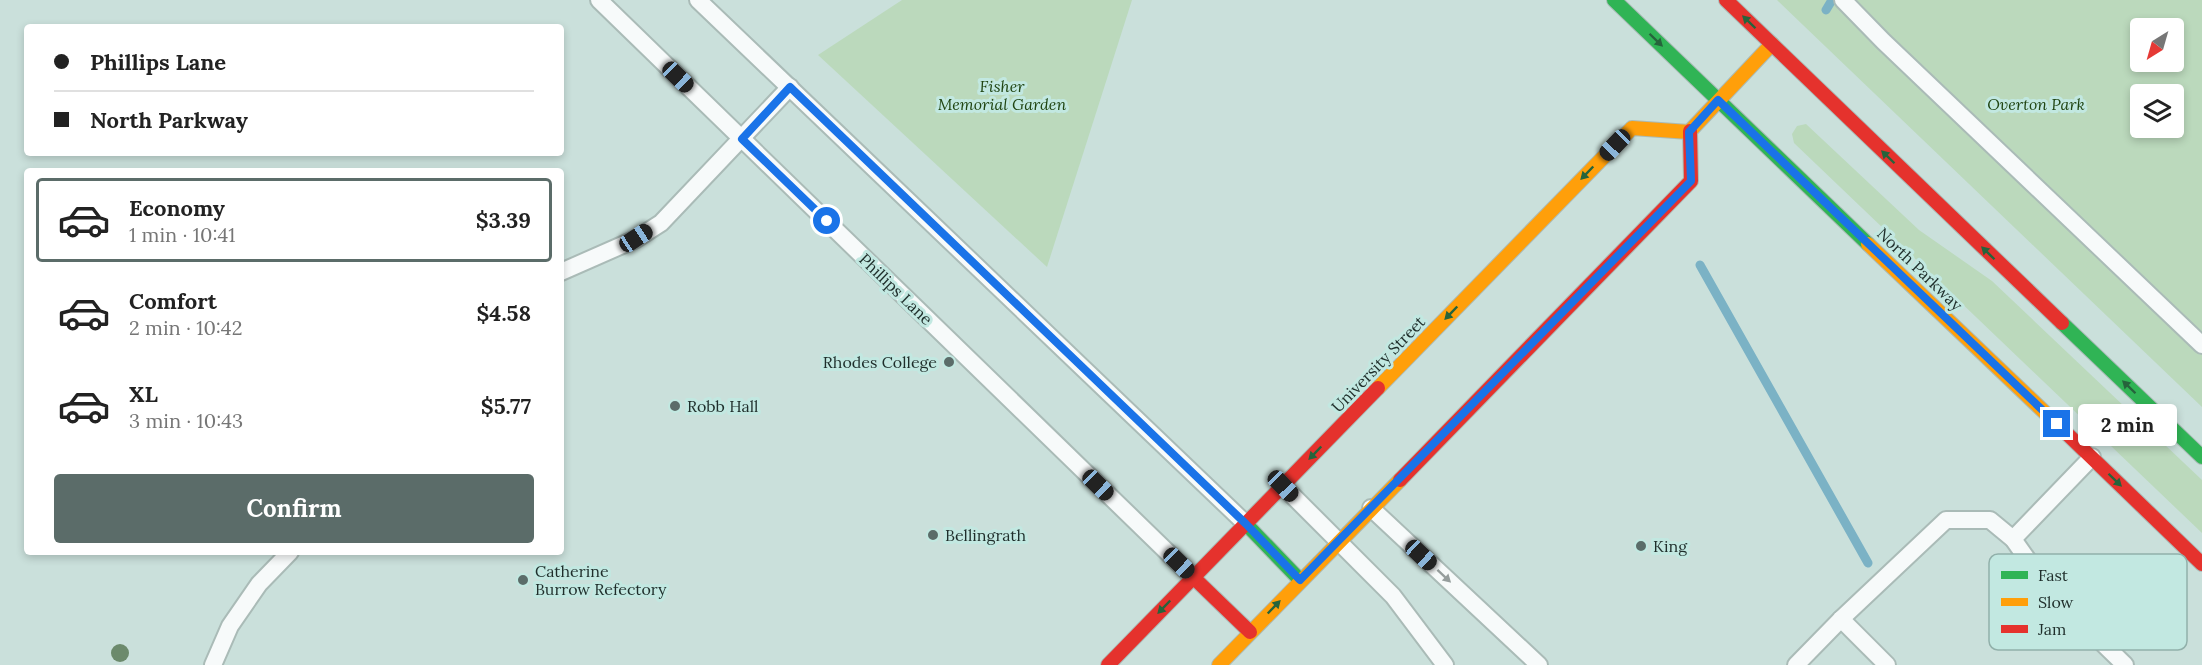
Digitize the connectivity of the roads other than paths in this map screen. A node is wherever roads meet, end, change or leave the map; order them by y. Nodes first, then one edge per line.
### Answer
1 (599, 0) edge
2 (698, 0) edge
3 (1614, 0) edge
4 (1726, 0) edge
5 (1843, 0) edge
6 (1772, 44) junction
7 (790, 87) junction
8 (1718, 100) junction
9 (1689, 132) junction
10 (742, 139) junction
11 (564, 271) edge
12 (2202, 345) edge
13 (2092, 457) junction
14 (2202, 457) edge
15 (1283, 486) junction
16 (1371, 508) junction
17 (1246, 524) junction
18 (2013, 539) junction
19 (1338, 542) junction
20 (2024, 554) edge
21 (287, 555) edge
22 (2202, 564) edge
23 (1193, 578) junction
24 (1300, 580) junction
25 (1841, 619) junction
26 (1250, 632) junction
27 (2110, 650) edge
28 (213, 665) edge
29 (1108, 665) edge
30 (1219, 665) edge
31 (1445, 665) edge
32 (1539, 665) edge
33 (1796, 665) edge
34 (1887, 665) edge
35 (2125, 665) edge

1 - 10 lane, Phillips Lane
2 - 7 lane
3 -> 8 main road, North Parkway
6 -> 4 main road
5 - 12 lane
6 - 8 main road
14 -> 6 main road
7 - 10 lane
7 - 17 lane
8 - 9 main road
8 - 13 main road, North Parkway
9 -> 15 main road, University Street
9 - 16 main road
10 - 11 lane
10 - 23 lane, Phillips Lane
13 - 18 lane
13 -> 22 main road, North Parkway
15 - 17 main road, University Street
15 - 19 lane
16 - 19 main road
16 -> 32 lane
17 - 23 main road, University Street
17 - 24 main road
18 - 20 lane
18 - 25 lane
19 - 24 main road
19 - 31 lane
21 - 28 lane
23 - 26 main road
23 -> 29 main road, University Street
26 -> 24 main road
25 - 33 lane
25 - 34 lane
26 - 30 main road
27 - 35 lane

